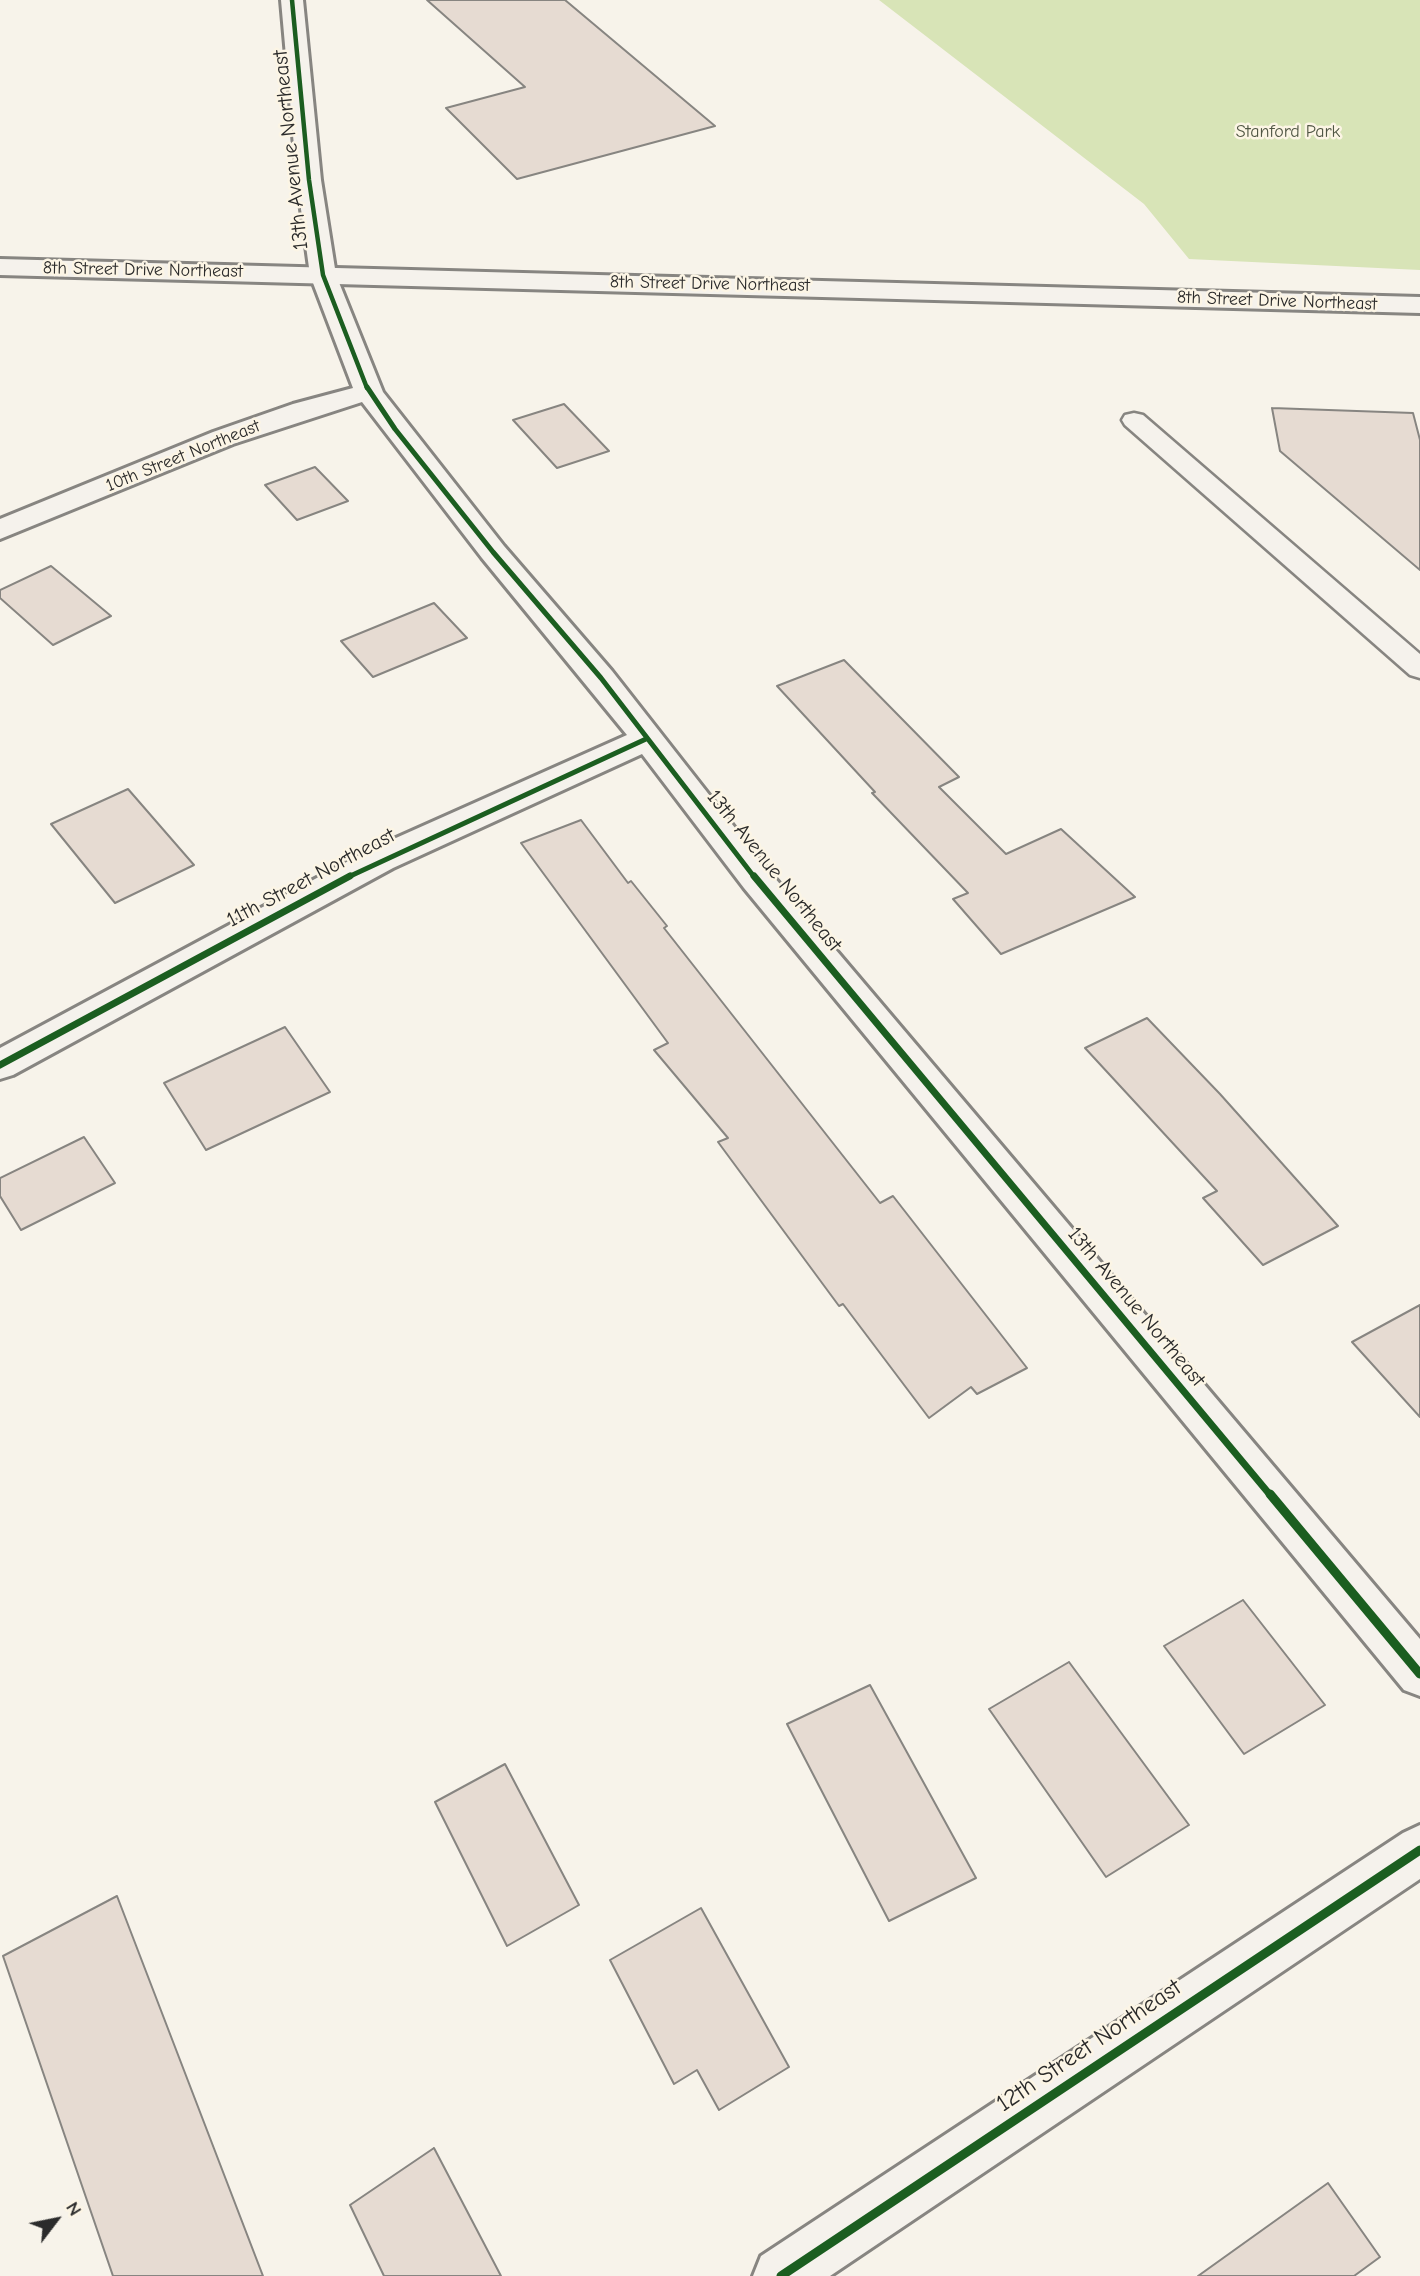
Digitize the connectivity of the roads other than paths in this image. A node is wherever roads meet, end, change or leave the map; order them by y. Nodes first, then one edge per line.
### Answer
1 (292, 0) edge
2 (0, 267) edge
3 (323, 275) junction
4 (1420, 305) edge
5 (369, 392) junction
6 (1134, 419) dead end
7 (0, 530) edge
8 (1420, 669) edge
9 (646, 739) junction
10 (0, 1065) edge
11 (1420, 1674) edge
12 (1420, 1850) edge
13 (781, 2276) edge

1 - 3 street, 13th Avenue Northeast
2 - 3 street, 8th Street Drive Northeast
3 - 4 street, 8th Street Drive Northeast
3 - 5 street, 13th Avenue Northeast
5 - 7 street, 10th Street Northeast
5 - 9 street, 13th Avenue Northeast
6 - 8 lane
9 - 10 street, 11th Street Northeast
9 - 11 street, 13th Avenue Northeast
12 - 13 street, 12th Street Northeast

